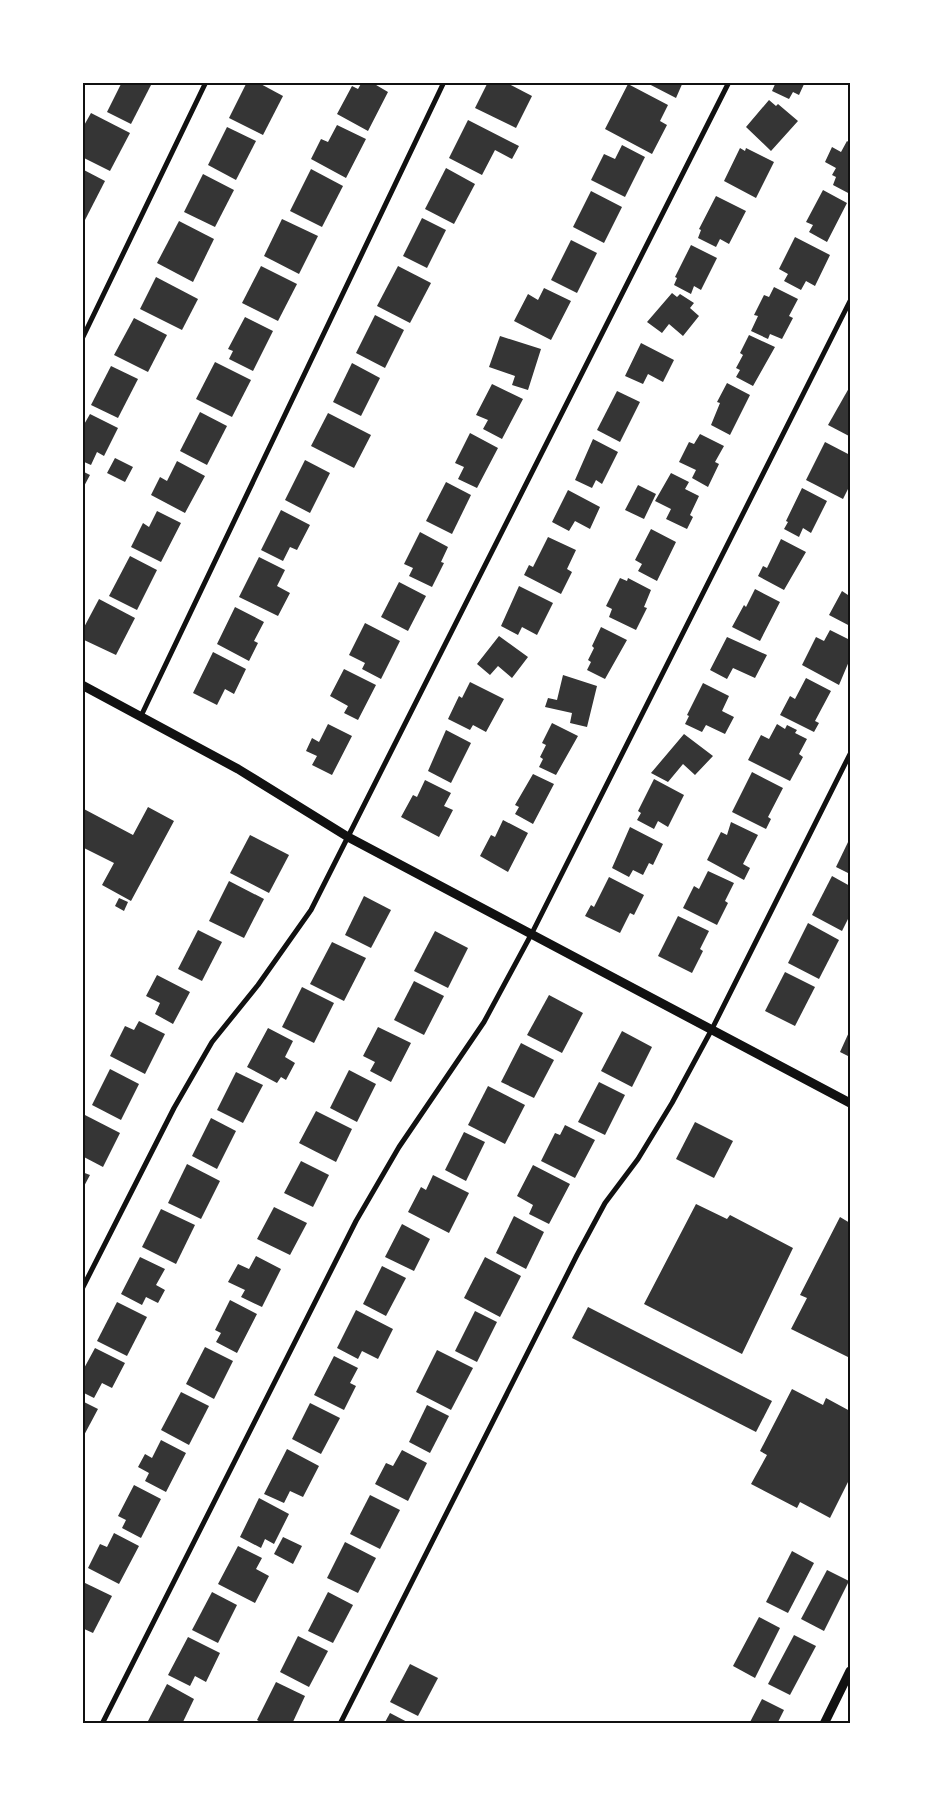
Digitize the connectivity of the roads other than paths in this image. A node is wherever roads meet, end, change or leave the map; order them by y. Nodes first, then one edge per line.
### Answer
1 (206, 82) edge
2 (729, 82) edge
3 (442, 83) edge
4 (850, 301) edge
5 (82, 339) edge
6 (82, 685) edge
7 (141, 716) junction
8 (850, 754) edge
9 (348, 837) junction
10 (532, 933) junction
11 (712, 1029) junction
12 (850, 1103) edge
13 (82, 1288) edge
14 (850, 1671) edge
15 (102, 1724) edge
16 (340, 1724) edge
17 (824, 1724) edge

1 - 5 street
2 - 9 street
3 - 7 street
4 - 10 street
6 - 7 street
7 - 9 street
8 - 11 street
9 - 10 street
9 - 13 street
10 - 11 street
10 - 15 street
11 - 12 street
11 - 16 street
14 - 17 street

